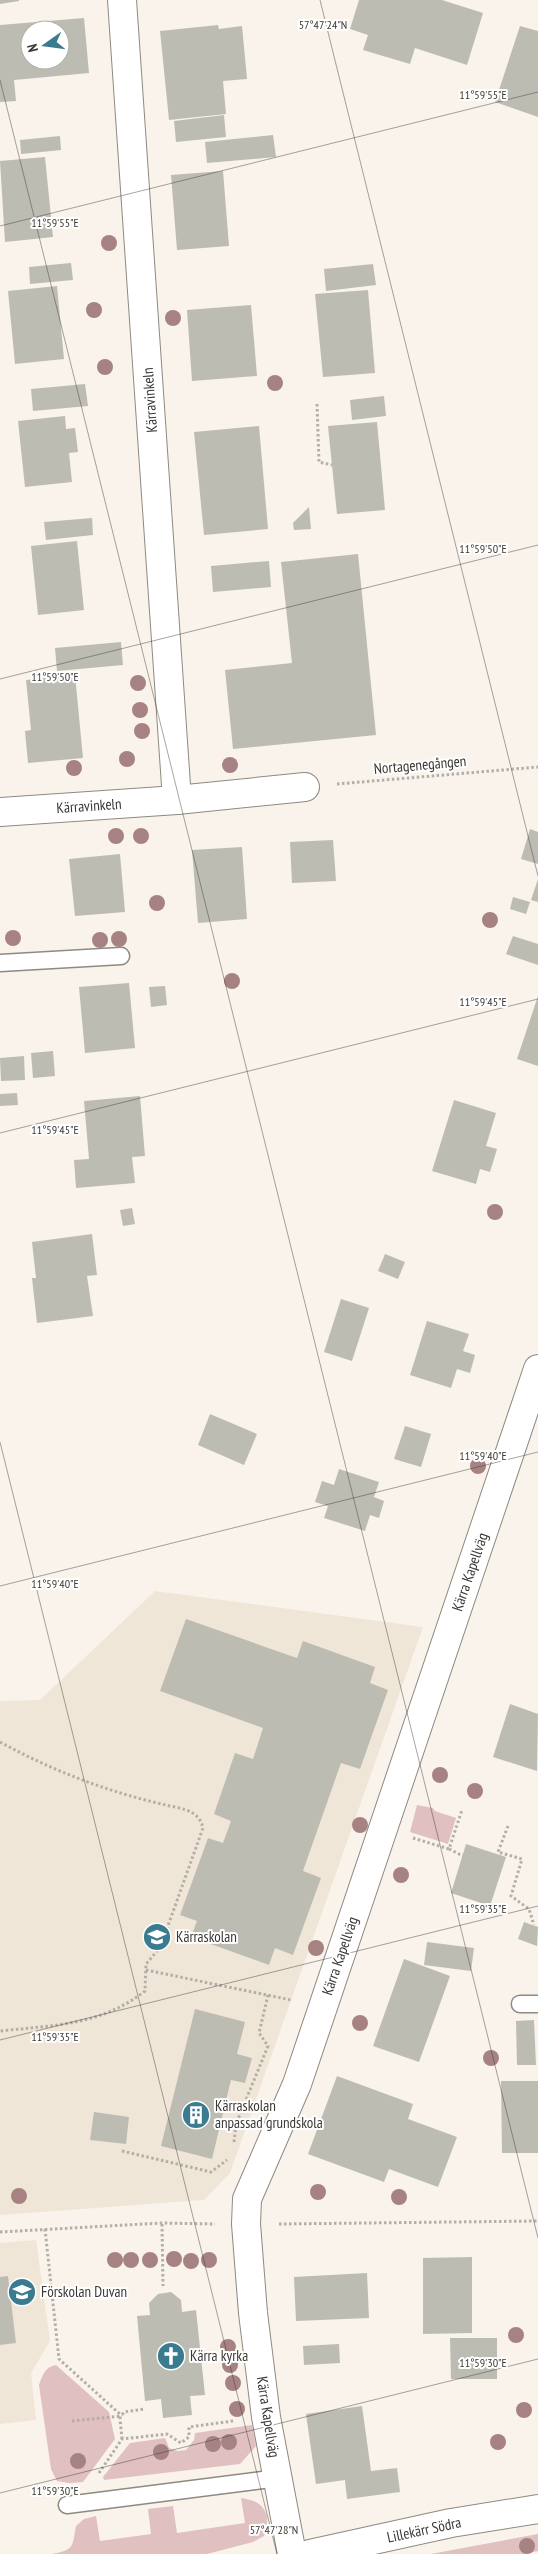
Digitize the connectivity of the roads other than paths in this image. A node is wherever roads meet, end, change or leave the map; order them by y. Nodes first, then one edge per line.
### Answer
1 (122, 0) edge
2 (305, 787) road end
3 (177, 800) junction
4 (0, 812) edge
5 (121, 956) dead end
6 (0, 963) edge
7 (538, 1369) edge
8 (520, 2004) dead end
9 (538, 2004) edge
10 (278, 2478) junction
11 (73, 2504) road end
12 (538, 2510) edge
13 (292, 2554) edge
14 (310, 2554) edge

1 - 3 street, Kärravinkeln
2 - 3 street, Kärravinkeln
3 - 4 street, Kärravinkeln
5 - 6 lane
7 - 10 street, Kärra Kapellväg
8 - 9 lane
10 - 11 lane
10 - 13 street, Kärra Kapellväg
12 - 14 street, Lillekärr Södra

